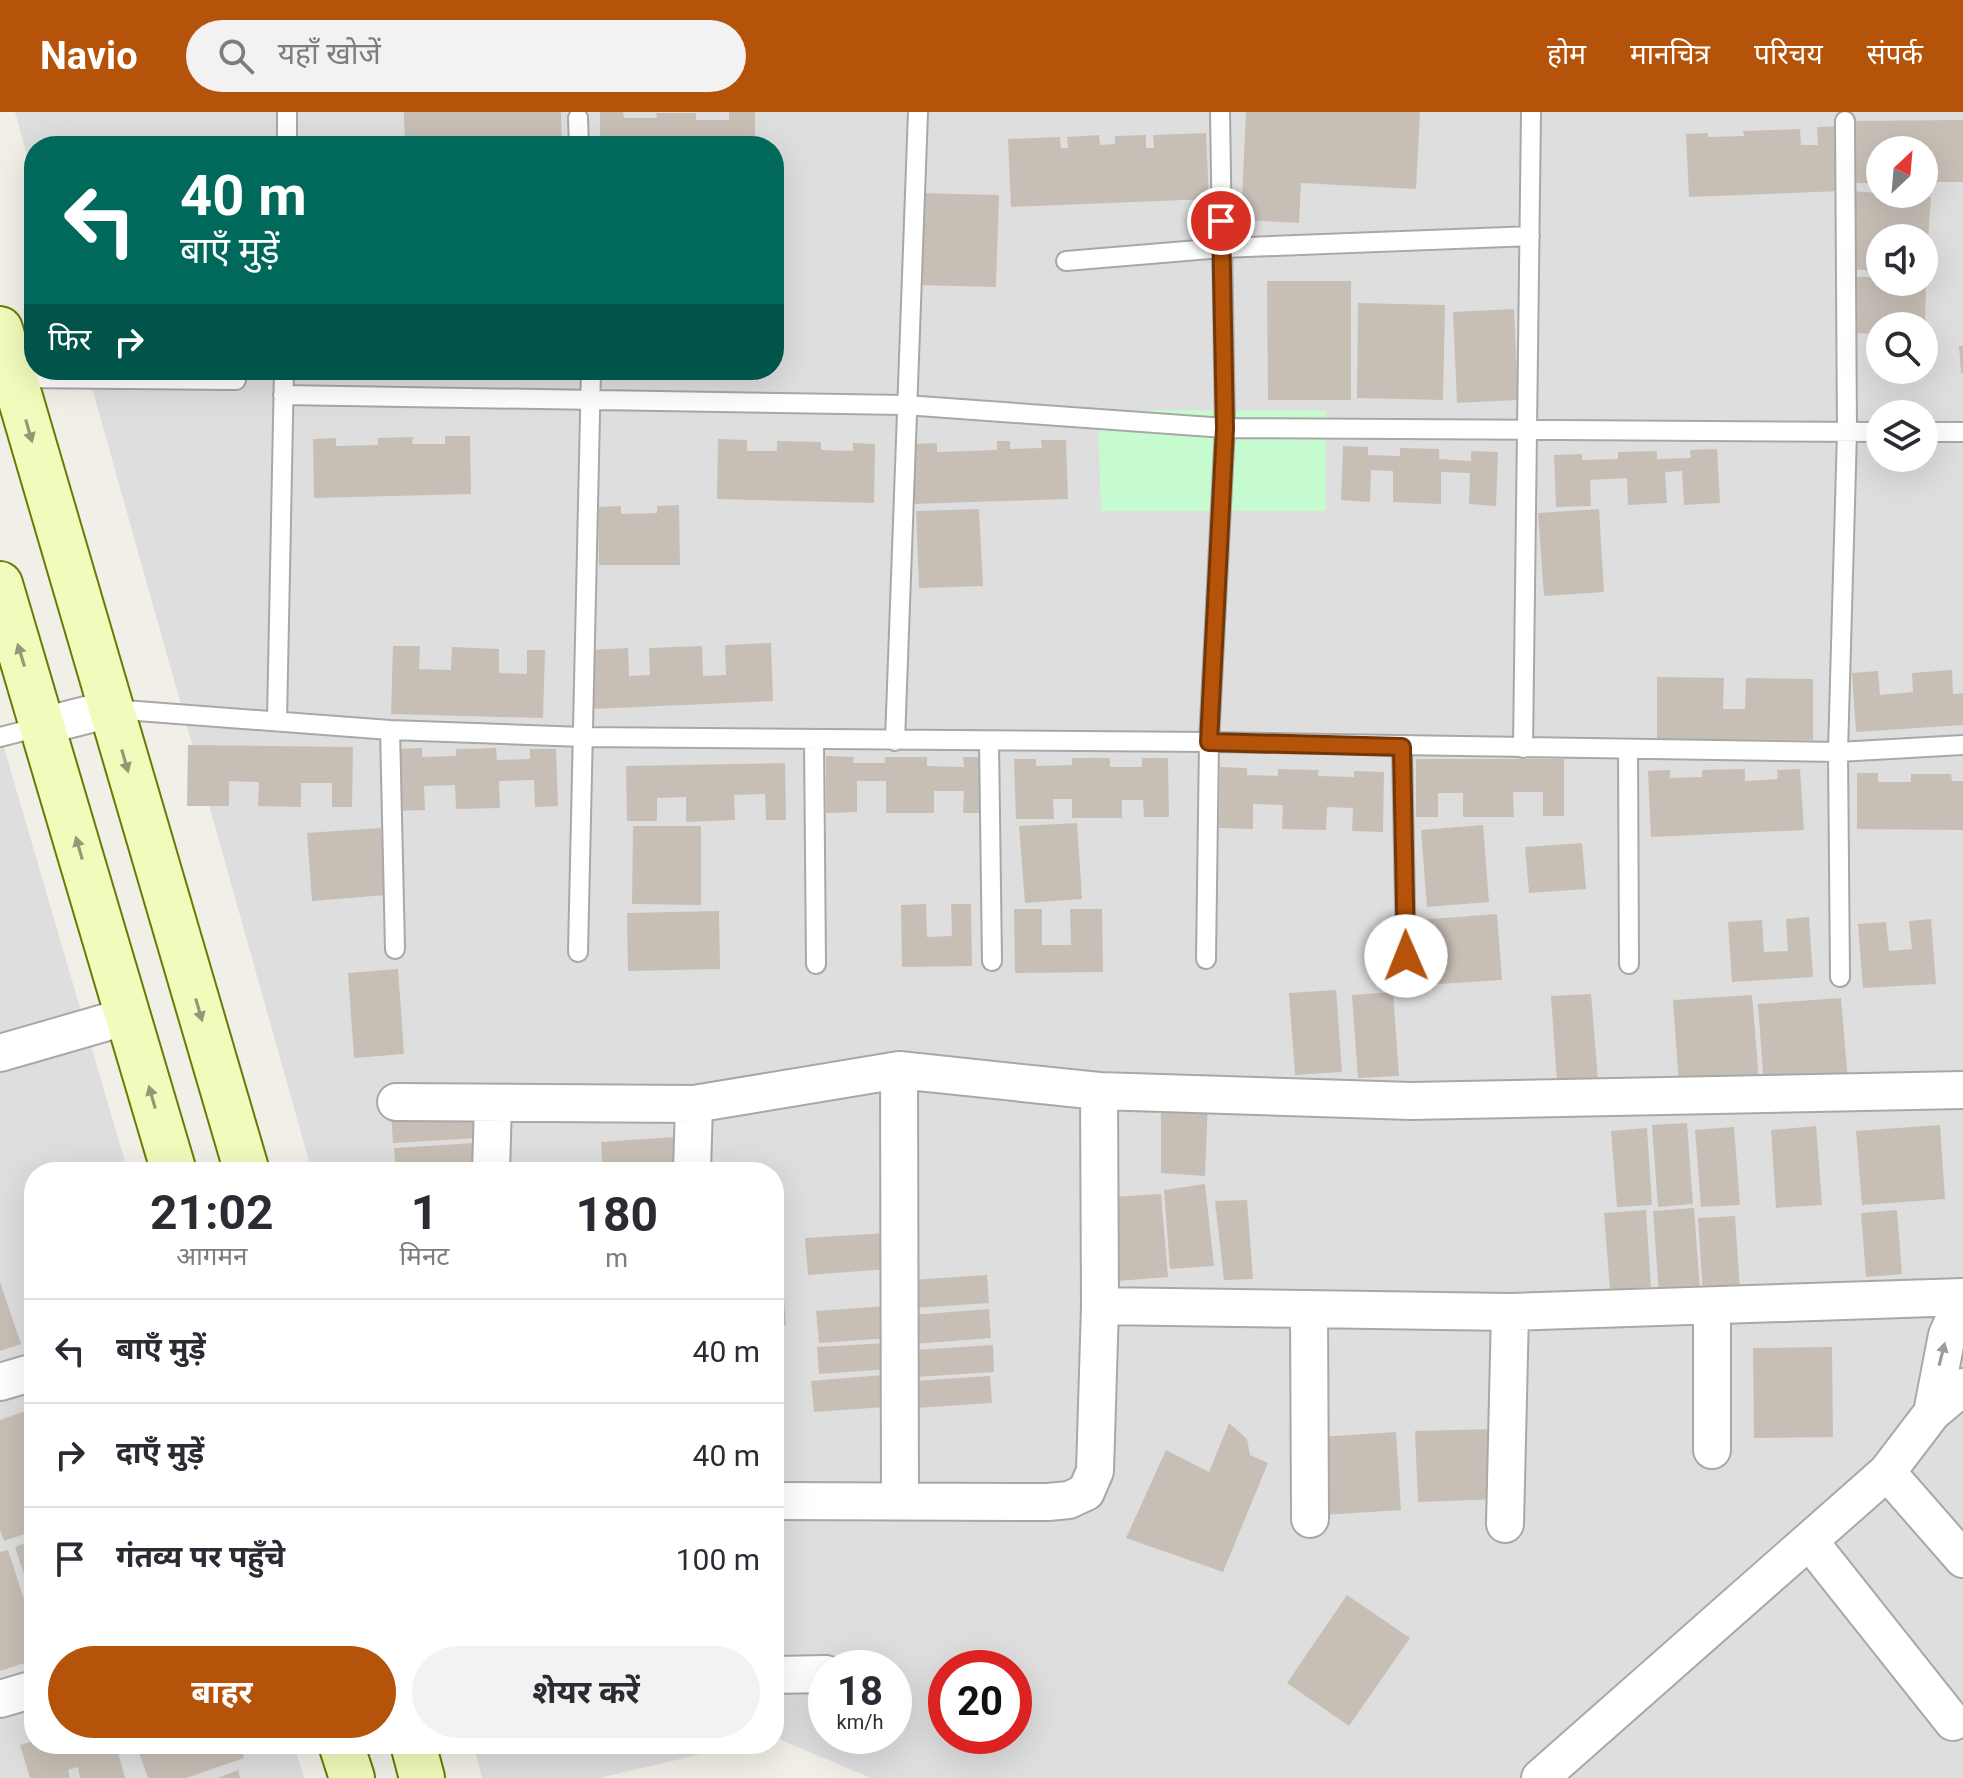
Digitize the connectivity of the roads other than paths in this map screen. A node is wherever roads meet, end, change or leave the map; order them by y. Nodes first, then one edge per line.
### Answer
1 (287, 112) edge
2 (918, 112) edge
3 (1220, 112) edge
4 (1531, 112) edge
5 (578, 118) dead end
6 (1845, 121) dead end
7 (287, 136) edge
8 (579, 136) edge
9 (1530, 236) junction
10 (1222, 248) junction
11 (1066, 261) dead end
12 (0, 329) edge
13 (7, 377) edge
14 (284, 380) edge
15 (591, 380) edge
16 (283, 395) junction
17 (592, 398) junction
18 (905, 405) junction
19 (1225, 428) junction
20 (1528, 432) junction
21 (1847, 432) junction
22 (1866, 432) edge
23 (1938, 432) edge
24 (1963, 432) edge
25 (0, 584) edge
26 (110, 709) junction
27 (277, 721) junction
28 (43, 726) junction
29 (390, 730) junction
30 (0, 737) edge
31 (583, 737) junction
32 (814, 740) junction
33 (895, 741) junction
34 (989, 742) junction
35 (1209, 742) junction
36 (1963, 745) edge
37 (1402, 747) junction
38 (1523, 748) junction
39 (1628, 749) junction
40 (1838, 752) junction
41 (395, 949) dead end
42 (578, 952) dead end
43 (1406, 956) dead end
44 (1206, 959) dead end
45 (992, 961) dead end
46 (816, 964) dead end
47 (1629, 964) dead end
48 (1840, 977) dead end
49 (128, 1016) junction
50 (0, 1053) edge
51 (899, 1070) junction
52 (1963, 1090) edge
53 (1099, 1091) junction
54 (396, 1102) dead end
55 (493, 1103) junction
56 (694, 1104) junction
57 (171, 1162) edge
58 (244, 1162) edge
59 (491, 1162) edge
60 (692, 1162) edge
61 (1963, 1298) edge
62 (1100, 1306) junction
63 (1712, 1306) junction
64 (1309, 1309) junction
65 (1510, 1312) junction
66 (24, 1375) edge
67 (0, 1382) edge
68 (1963, 1387) edge
69 (1932, 1413) junction
70 (1712, 1450) dead end
71 (1887, 1472) junction
72 (784, 1501) edge
73 (900, 1501) junction
74 (1310, 1519) dead end
75 (1505, 1524) dead end
76 (1810, 1542) junction
77 (1963, 1559) edge
78 (808, 1674) edge
79 (784, 1675) edge
80 (24, 1692) edge
81 (0, 1699) edge
82 (1953, 1722) dead end
83 (344, 1754) edge
84 (416, 1754) edge
85 (352, 1778) edge
86 (422, 1778) edge
87 (1540, 1778) edge

1 - 7 lane
2 - 18 lane
3 - 10 lane
4 - 9 lane
5 - 8 lane
6 - 21 lane
9 - 10 lane
9 - 20 lane
10 - 11 lane
10 - 19 lane
12 - 13 street
13 -> 26 street
14 - 16 lane
15 - 17 lane
16 - 17 lane
16 - 27 lane
17 - 18 lane
17 - 31 lane
18 - 19 lane
18 - 33 lane
19 - 20 lane
19 - 35 lane
20 - 21 lane
20 - 38 lane
21 - 22 lane
21 - 40 lane
23 - 24 lane
28 -> 25 street
26 - 27 lane
26 - 28 street
26 -> 58 street
27 - 29 lane
28 - 30 lane
49 -> 28 street
29 - 31 lane
29 - 41 lane
31 - 32 lane
31 - 42 lane
32 - 33 lane
32 - 46 lane
33 - 34 lane
34 - 35 lane
34 - 45 lane
35 - 37 lane
35 - 44 lane
36 - 40 lane
37 - 38 lane
37 - 43 lane
38 - 39 lane
39 - 40 lane
39 - 47 lane
40 - 48 lane
49 - 50 street
57 -> 49 street
51 - 53 street
51 - 56 street
51 - 73 street
52 - 53 street
53 - 62 street
54 - 55 street
55 - 56 street
55 - 59 street
56 - 60 street
61 - 63 street
69 -> 61 street
62 - 64 street
62 - 73 street
63 - 65 street
63 - 70 street
64 - 65 street
64 - 74 street
65 - 75 street
66 - 67 street
68 - 69 street
69 - 71 street
71 - 76 street
71 - 77 street
72 - 73 street
76 - 82 street
76 - 87 street
78 - 79 street
80 - 81 street
83 - 85 street
84 - 86 street

